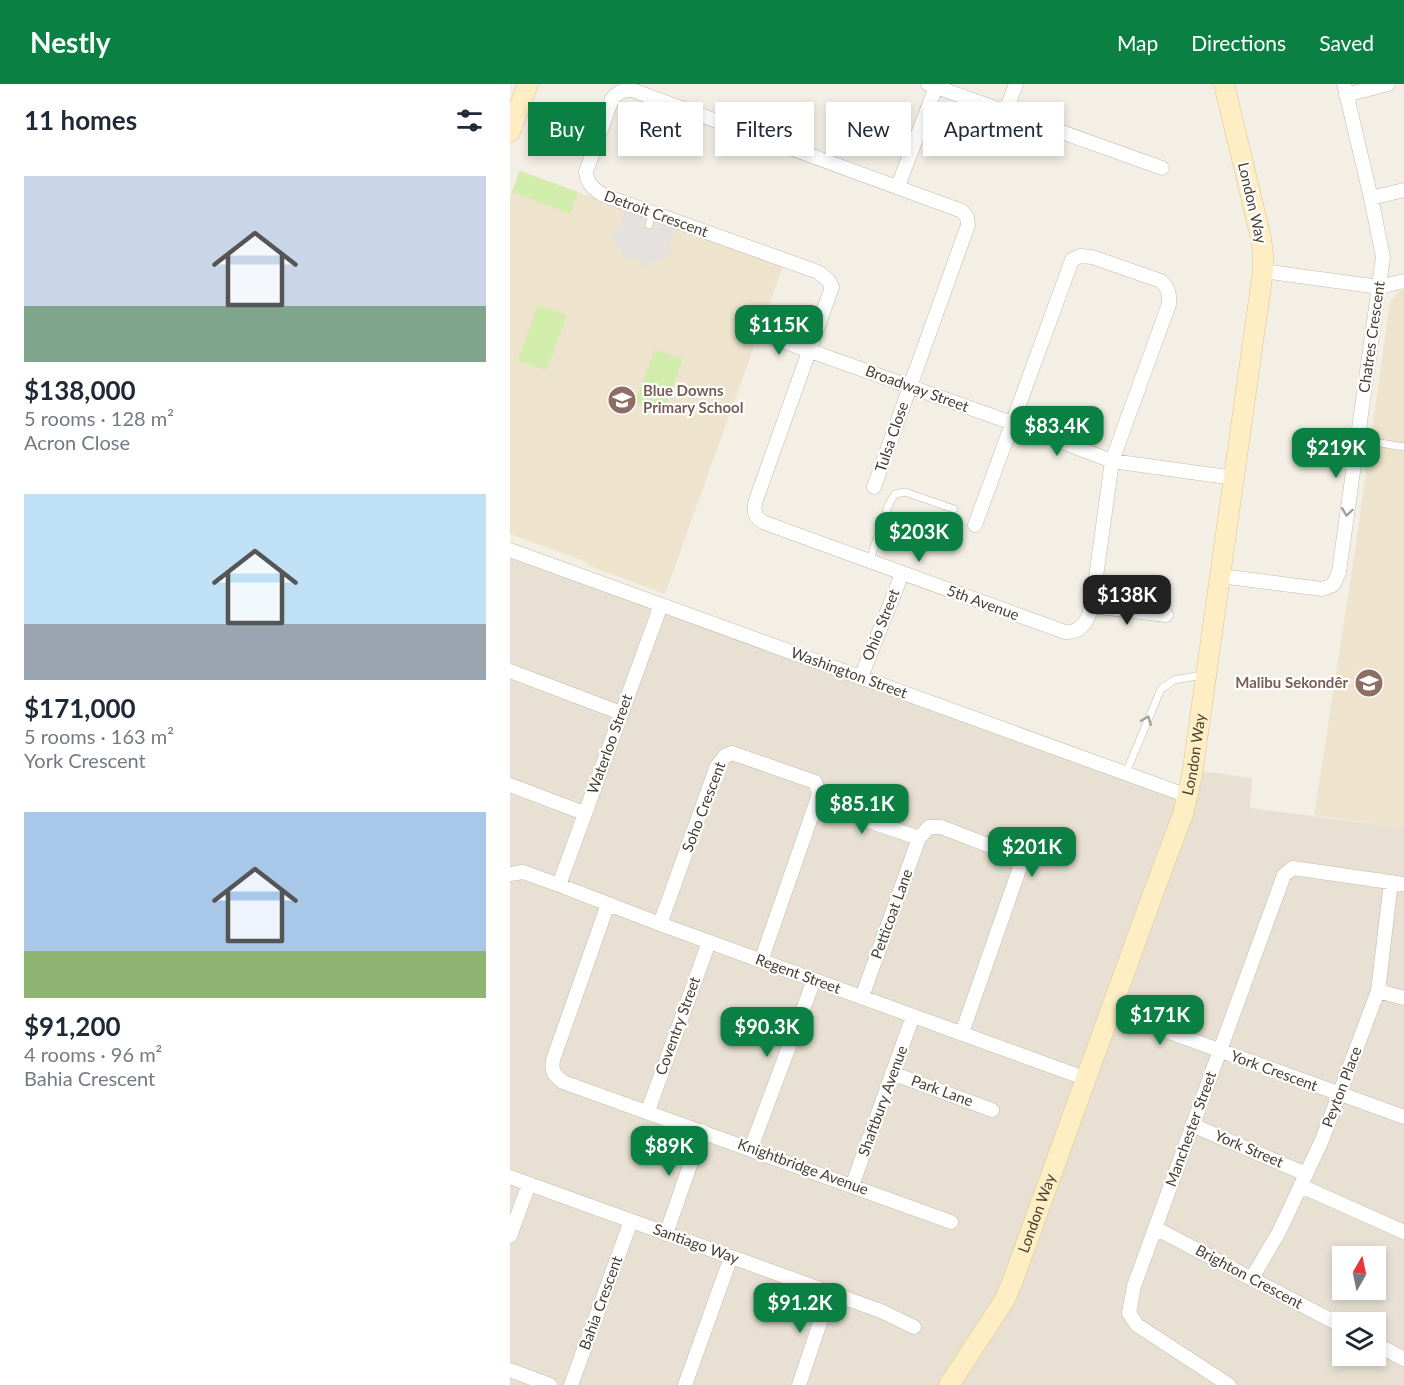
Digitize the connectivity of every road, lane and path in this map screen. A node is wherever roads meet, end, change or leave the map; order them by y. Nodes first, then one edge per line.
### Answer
1 (528, 84) edge
2 (1016, 84) edge
3 (1224, 84) edge
4 (1388, 84) edge
5 (932, 85) edge
6 (1345, 90) edge
7 (980, 102) edge
8 (1009, 102) edge
9 (510, 132) edge
10 (1064, 132) edge
11 (1162, 168) dead end
12 (898, 186) junction
13 (1404, 190) edge
14 (1371, 198) junction
15 (1263, 271) junction
16 (1404, 282) edge
17 (1379, 287) junction
18 (760, 333) dead end
19 (809, 349) junction
20 (910, 387) junction
21 (1012, 423) junction
22 (1358, 440) junction
23 (1404, 447) edge
24 (1112, 461) junction
25 (1234, 478) junction
26 (874, 487) dead end
27 (954, 508) dead end
28 (975, 525) dead end
29 (510, 550) edge
30 (869, 562) junction
31 (902, 574) junction
32 (1220, 576) junction
33 (661, 605) junction
34 (1092, 606) junction
35 (1166, 615) dead end
36 (510, 671) edge
37 (1206, 675) junction
38 (861, 677) junction
39 (621, 713) junction
40 (1125, 775) junction
41 (510, 785) edge
42 (1188, 796) junction
43 (816, 803) junction
44 (584, 813) junction
45 (919, 838) junction
46 (510, 874) edge
47 (1397, 883) edge
48 (560, 885) junction
49 (608, 904) junction
50 (660, 924) junction
51 (709, 942) junction
52 (761, 961) junction
53 (814, 980) junction
54 (1378, 991) junction
55 (862, 997) junction
56 (1404, 998) edge
57 (1111, 1011) junction
58 (913, 1016) junction
59 (962, 1033) junction
60 (1220, 1051) junction
61 (892, 1073) junction
62 (1087, 1079) junction
63 (1339, 1095) junction
64 (992, 1110) dead end
65 (648, 1111) junction
66 (1404, 1117) edge
67 (1192, 1125) junction
68 (702, 1131) junction
69 (751, 1148) junction
70 (510, 1177) edge
71 (1303, 1180) junction
72 (529, 1184) junction
73 (852, 1185) junction
74 (631, 1221) junction
75 (951, 1222) dead end
76 (1155, 1228) junction
77 (1404, 1232) edge
78 (666, 1234) junction
79 (510, 1236) edge
80 (731, 1257) junction
81 (1252, 1278) junction
82 (830, 1293) junction
83 (1332, 1321) edge
84 (914, 1327) dead end
85 (1386, 1349) edge
86 (1404, 1359) edge
87 (510, 1370) edge
88 (550, 1385) edge
89 (571, 1385) edge
90 (685, 1385) edge
91 (799, 1385) edge
92 (949, 1385) edge
93 (1228, 1385) edge

1 - 9 street
2 - 8 street
3 - 15 street, London Way
4 - 6 street
5 - 7 street
5 - 12 street
6 - 14 street, Chatres Crescent
10 - 11 street
12 - 19 street, Detroit Crescent
12 - 20 street, Detroit Crescent
13 - 14 street
14 - 17 street, Chatres Crescent
15 - 17 street
15 - 25 street, London Way
16 - 17 street
17 - 22 street, Chatres Crescent
18 - 19 street, Broadway Street
19 - 20 street, Broadway Street
19 - 30 street, 5th Avenue
20 - 21 street, Broadway Street
20 - 26 street, Tulsa Close
21 - 24 street, Broadway Street
21 - 24 street, 5th Avenue
21 - 28 street
22 - 23 lane
22 -> 32 street, Chatres Crescent
24 - 25 street, Broadway Street
24 - 34 street, 5th Avenue
25 - 32 street, London Way
27 - 30 lane
29 - 33 street, Washington Street
30 - 31 street, 5th Avenue
31 - 34 street, 5th Avenue
31 - 38 street, Ohio Street
32 - 37 street, London Way
33 - 38 street, Washington Street
33 - 39 street, Waterloo Street
34 - 35 street
36 - 39 street
40 -> 37 lane
37 - 42 street, London Way
38 - 40 street, Washington Street
39 - 44 street, Waterloo Street
40 - 42 street, Washington Street
41 - 44 street
42 - 57 street, London Way
43 - 45 street
43 - 50 street, Soho Crescent
43 - 52 street
44 - 48 street, Waterloo Street
45 - 55 street, Petticoat Lane
45 - 59 street
46 - 48 street, Regent Street
47 - 54 street, Peyton Place
47 - 60 street, Manchester Street
48 - 49 street, Regent Street
49 - 50 street, Regent Street
49 - 65 street, Knightbridge Avenue
50 - 51 street, Regent Street
51 - 52 street, Regent Street
51 - 65 street, Coventry Street
52 - 53 street, Regent Street
53 - 55 street, Regent Street
53 - 69 street
54 - 56 street
54 - 63 street, Peyton Place
55 - 58 street, Regent Street
57 - 60 street, York Crescent
57 - 62 street, London Way
58 - 59 street, Regent Street
58 - 61 street, Shaftbury Avenue
59 - 62 street, Regent Street
60 - 63 street, York Crescent
60 - 67 street, Manchester Street
61 - 64 street, Park Lane
61 - 73 street, Shaftbury Avenue
62 - 92 street, London Way
63 - 66 street, York Crescent
63 - 71 street, Peyton Place
65 - 68 street, Knightbridge Avenue
67 - 71 street, York Street
67 - 76 street, Manchester Street
68 - 69 street, Knightbridge Avenue
68 - 78 street
69 - 73 street, Knightbridge Avenue
70 - 72 street, Santiago Way
71 - 77 street, York Street
71 - 81 street, Peyton Place
72 - 74 street, Santiago Way
72 - 79 street
73 - 75 street, Knightbridge Avenue
74 - 78 street, Santiago Way
74 - 89 street, Bahia Crescent
76 - 81 street, Brighton Crescent
76 - 93 street, Manchester Street
78 - 80 street, Santiago Way
80 - 82 street, Santiago Way
80 - 90 street
81 - 83 street, Brighton Crescent
82 - 84 street, Santiago Way
82 - 91 street
85 - 86 street
87 - 88 street

